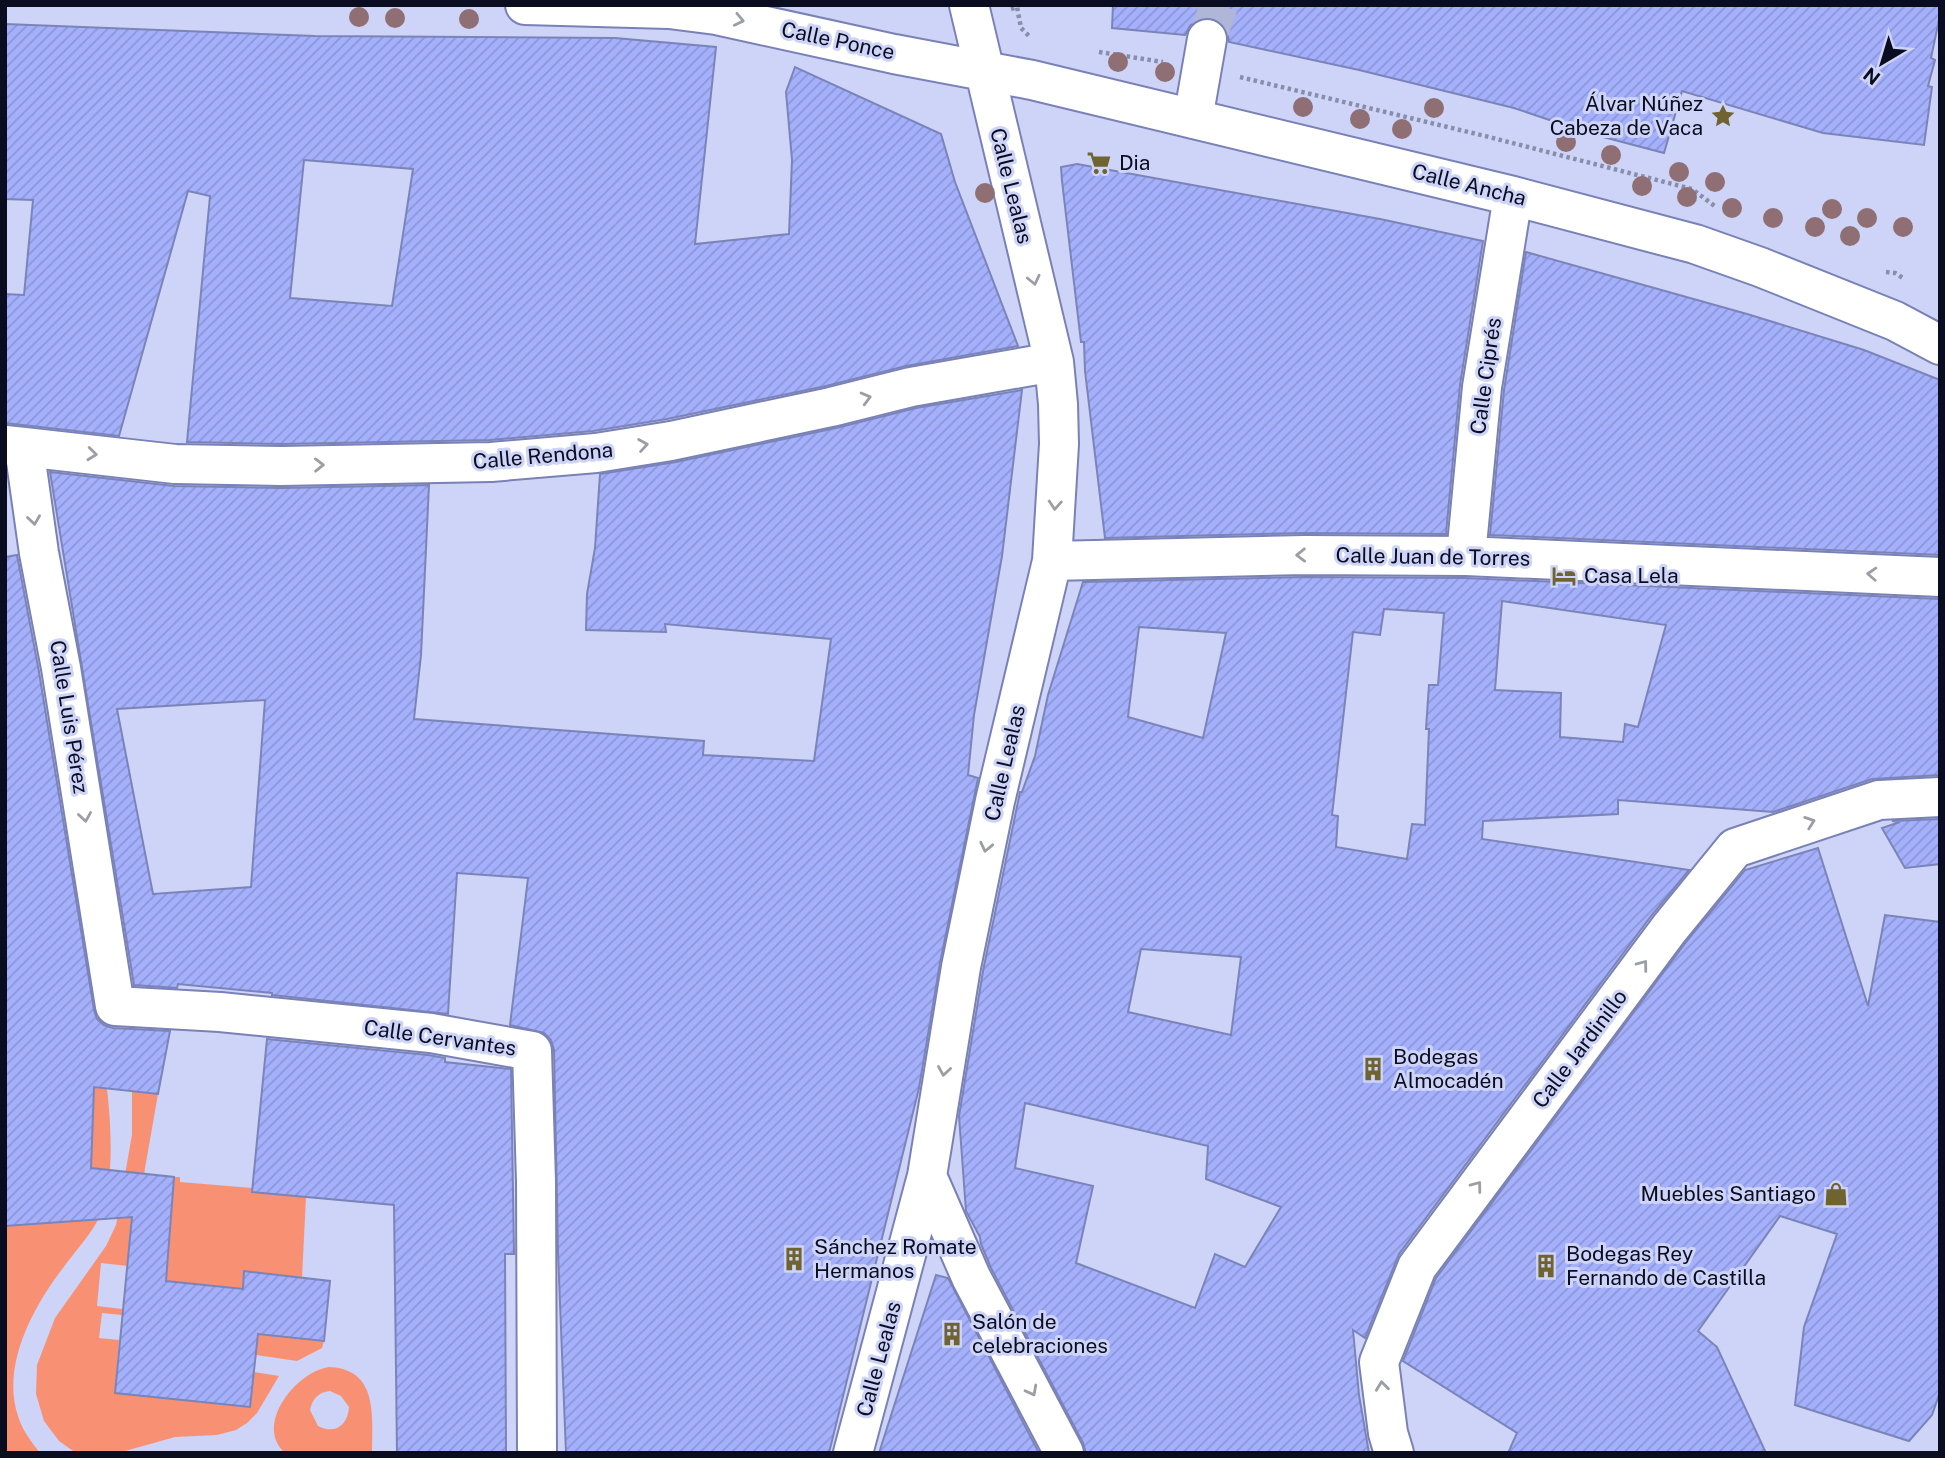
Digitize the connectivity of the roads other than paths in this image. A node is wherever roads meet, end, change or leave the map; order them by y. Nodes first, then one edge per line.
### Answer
1 (525, 5) edge
2 (969, 5) edge
3 (1208, 38) tunnel mouth
4 (983, 71) junction
5 (1193, 119) junction
6 (1513, 196) junction
7 (1940, 345) edge
8 (1054, 362) junction
9 (15, 446) edge
10 (1466, 556) junction
11 (1052, 561) junction
12 (1940, 577) edge
13 (1940, 797) edge
14 (115, 1006) joint
15 (927, 1176) junction
16 (537, 1453) edge
17 (853, 1453) edge
18 (1064, 1453) edge
19 (1394, 1453) edge

1 -> 4 street, Calle Ponce
2 - 4 street, Calle Lealas
3 - 5 street
4 - 5 street, Calle Ancha
4 -> 8 street, Calle Lealas
5 - 6 street, Calle Ancha
6 - 7 street, Calle Ancha
6 - 10 street, Calle Ciprés
9 -> 8 street, Calle Rendona
8 -> 11 street, Calle Lealas
9 -> 14 street, Calle Luis Pérez
10 -> 11 street, Calle Juan de Torres
12 -> 10 street, Calle Juan de Torres
11 -> 15 street, Calle Lealas
19 -> 13 street, Calle Jardinillo
14 - 16 street, Calle Cervantes
15 - 17 street, Calle Lealas
15 -> 18 street

